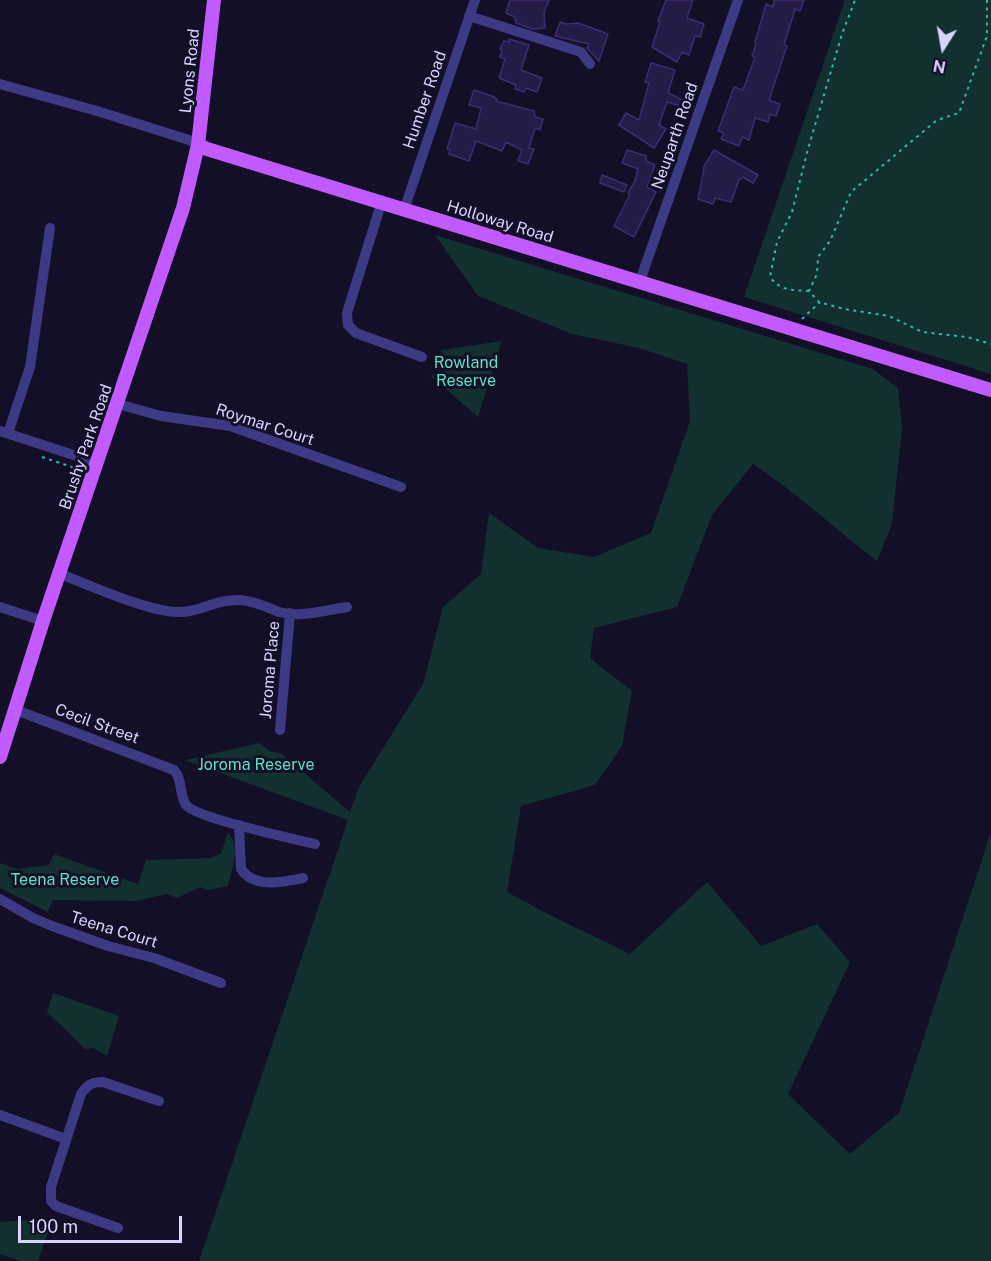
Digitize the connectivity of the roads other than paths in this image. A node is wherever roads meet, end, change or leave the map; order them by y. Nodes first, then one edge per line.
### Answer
1 (214, 0) edge
2 (475, 0) edge
3 (738, 0) edge
4 (469, 16) junction
5 (590, 64) dead end
6 (0, 84) edge
7 (198, 145) junction
8 (381, 204) junction
9 (404, 210) junction
10 (50, 228) dead end
11 (640, 281) junction
12 (422, 357) dead end
13 (991, 390) edge
14 (118, 404) junction
15 (4, 432) edge
16 (98, 463) junction
17 (401, 487) dead end
18 (60, 574) junction
19 (0, 607) edge
20 (347, 607) dead end
21 (290, 613) junction
22 (43, 621) junction
23 (16, 710) junction
24 (280, 730) dead end
25 (0, 758) edge
26 (239, 825) junction
27 (315, 844) dead end
28 (303, 878) dead end
29 (0, 899) edge
30 (222, 983) dead end
31 (159, 1101) dead end
32 (0, 1115) edge
33 (66, 1138) junction
34 (118, 1228) dead end

1 - 7 main road, Lyons Road
2 - 4 street, Humber Road
3 - 11 street, Neuparth Road
4 - 5 street
4 - 9 street, Humber Road
6 - 7 street, Holloway Road
7 - 8 main road, Holloway Road
7 - 14 main road, Brushy Park Road
8 - 9 main road, Holloway Road
8 - 12 street
9 - 11 main road, Holloway Road
10 - 15 street
11 - 13 main road, Holloway Road
14 - 16 main road, Brushy Park Road
14 - 17 street, Roymar Court
15 - 16 street
16 - 18 main road, Brushy Park Road
18 - 21 street, Joroma Place
18 - 22 main road, Brushy Park Road
19 - 22 street
20 - 21 street, Joroma Place
21 - 24 street, Joroma Place
22 - 23 main road, Brushy Park Road
23 - 25 main road, Brushy Park Road
23 - 26 street, Cecil Street
26 - 27 street
26 - 28 street
29 - 30 street, Teena Court
31 - 33 street
32 - 33 street
33 - 34 street

